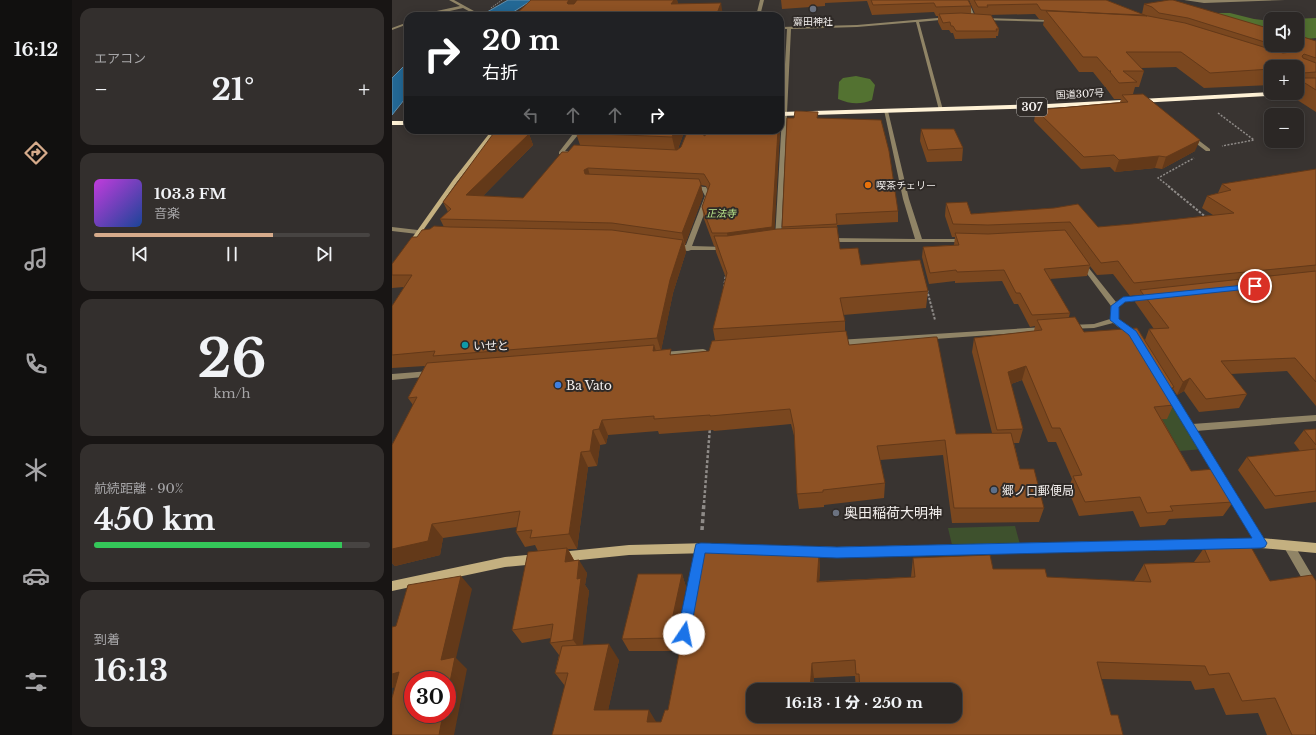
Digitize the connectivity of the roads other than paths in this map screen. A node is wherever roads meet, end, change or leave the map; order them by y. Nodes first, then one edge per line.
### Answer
1 (451, 0) edge
2 (762, 0) edge
3 (966, 0) edge
4 (1186, 0) edge
5 (1283, 0) edge
6 (463, 7) junction
7 (438, 12) edge
8 (472, 12) edge
9 (759, 12) edge
10 (953, 18) edge
11 (967, 18) edge
12 (975, 18) junction
13 (917, 20) junction
14 (1059, 22) edge
15 (404, 25) edge
16 (784, 28) edge
17 (789, 28) junction
18 (392, 30) edge
19 (784, 89) edge
20 (1264, 94) edge
21 (941, 110) junction
22 (886, 111) junction
23 (784, 114) edge
24 (392, 123) edge
25 (404, 123) edge
26 (1185, 132) edge
27 (492, 134) edge
28 (576, 134) edge
29 (781, 134) edge
30 (1208, 150) dead end
31 (577, 153) edge
32 (689, 188) edge
33 (392, 229) edge
34 (419, 233) junction
35 (434, 234) edge
36 (820, 240) edge
37 (919, 241) junction
38 (971, 241) edge
39 (778, 242) edge
40 (664, 246) edge
41 (688, 248) junction
42 (732, 249) edge
43 (405, 250) edge
44 (1078, 256) edge
45 (1154, 297) edge
46 (1115, 306) junction
47 (1114, 320) junction
48 (828, 343) edge
49 (1140, 346) edge
50 (708, 352) edge
51 (654, 356) edge
52 (442, 373) edge
53 (392, 377) edge
54 (1167, 390) edge
55 (1316, 418) edge
56 (1190, 428) junction
57 (1261, 543) junction
58 (1289, 546) junction
59 (701, 548) junction
60 (1316, 548) edge
61 (723, 549) edge
62 (761, 550) edge
63 (698, 562) edge
64 (392, 586) edge
65 (1316, 592) edge

1 - 6 street
2 - 9 street
3 - 12 street
4 - 5 street
6 - 7 street
6 - 8 street
10 - 13 street
11 - 12 street
12 - 14 street
13 - 17 street
13 - 21 street
15 - 18 street
16 - 17 street
17 - 19 street
20 - 21 highway, 国道307号 / 307
21 - 22 highway, 国道307号 / 307
22 - 23 highway, 国道307号 / 307
22 - 37 street
24 - 25 highway
26 - 30 street
27 - 34 street
28 - 31 street
29 - 39 street
32 - 41 street
33 - 34 street
34 - 35 street
34 - 43 street
36 - 37 street
37 - 38 street
40 - 41 street
41 - 42 street
44 - 46 street
45 - 46 street
46 - 47 street
47 - 48 street
47 - 49 street
50 - 51 street
52 - 53 street
54 - 56 street
55 - 56 street
56 - 57 street
57 - 58 street
57 - 62 street
58 - 60 street
58 - 65 street
59 - 61 street
59 - 63 street
59 - 64 street

